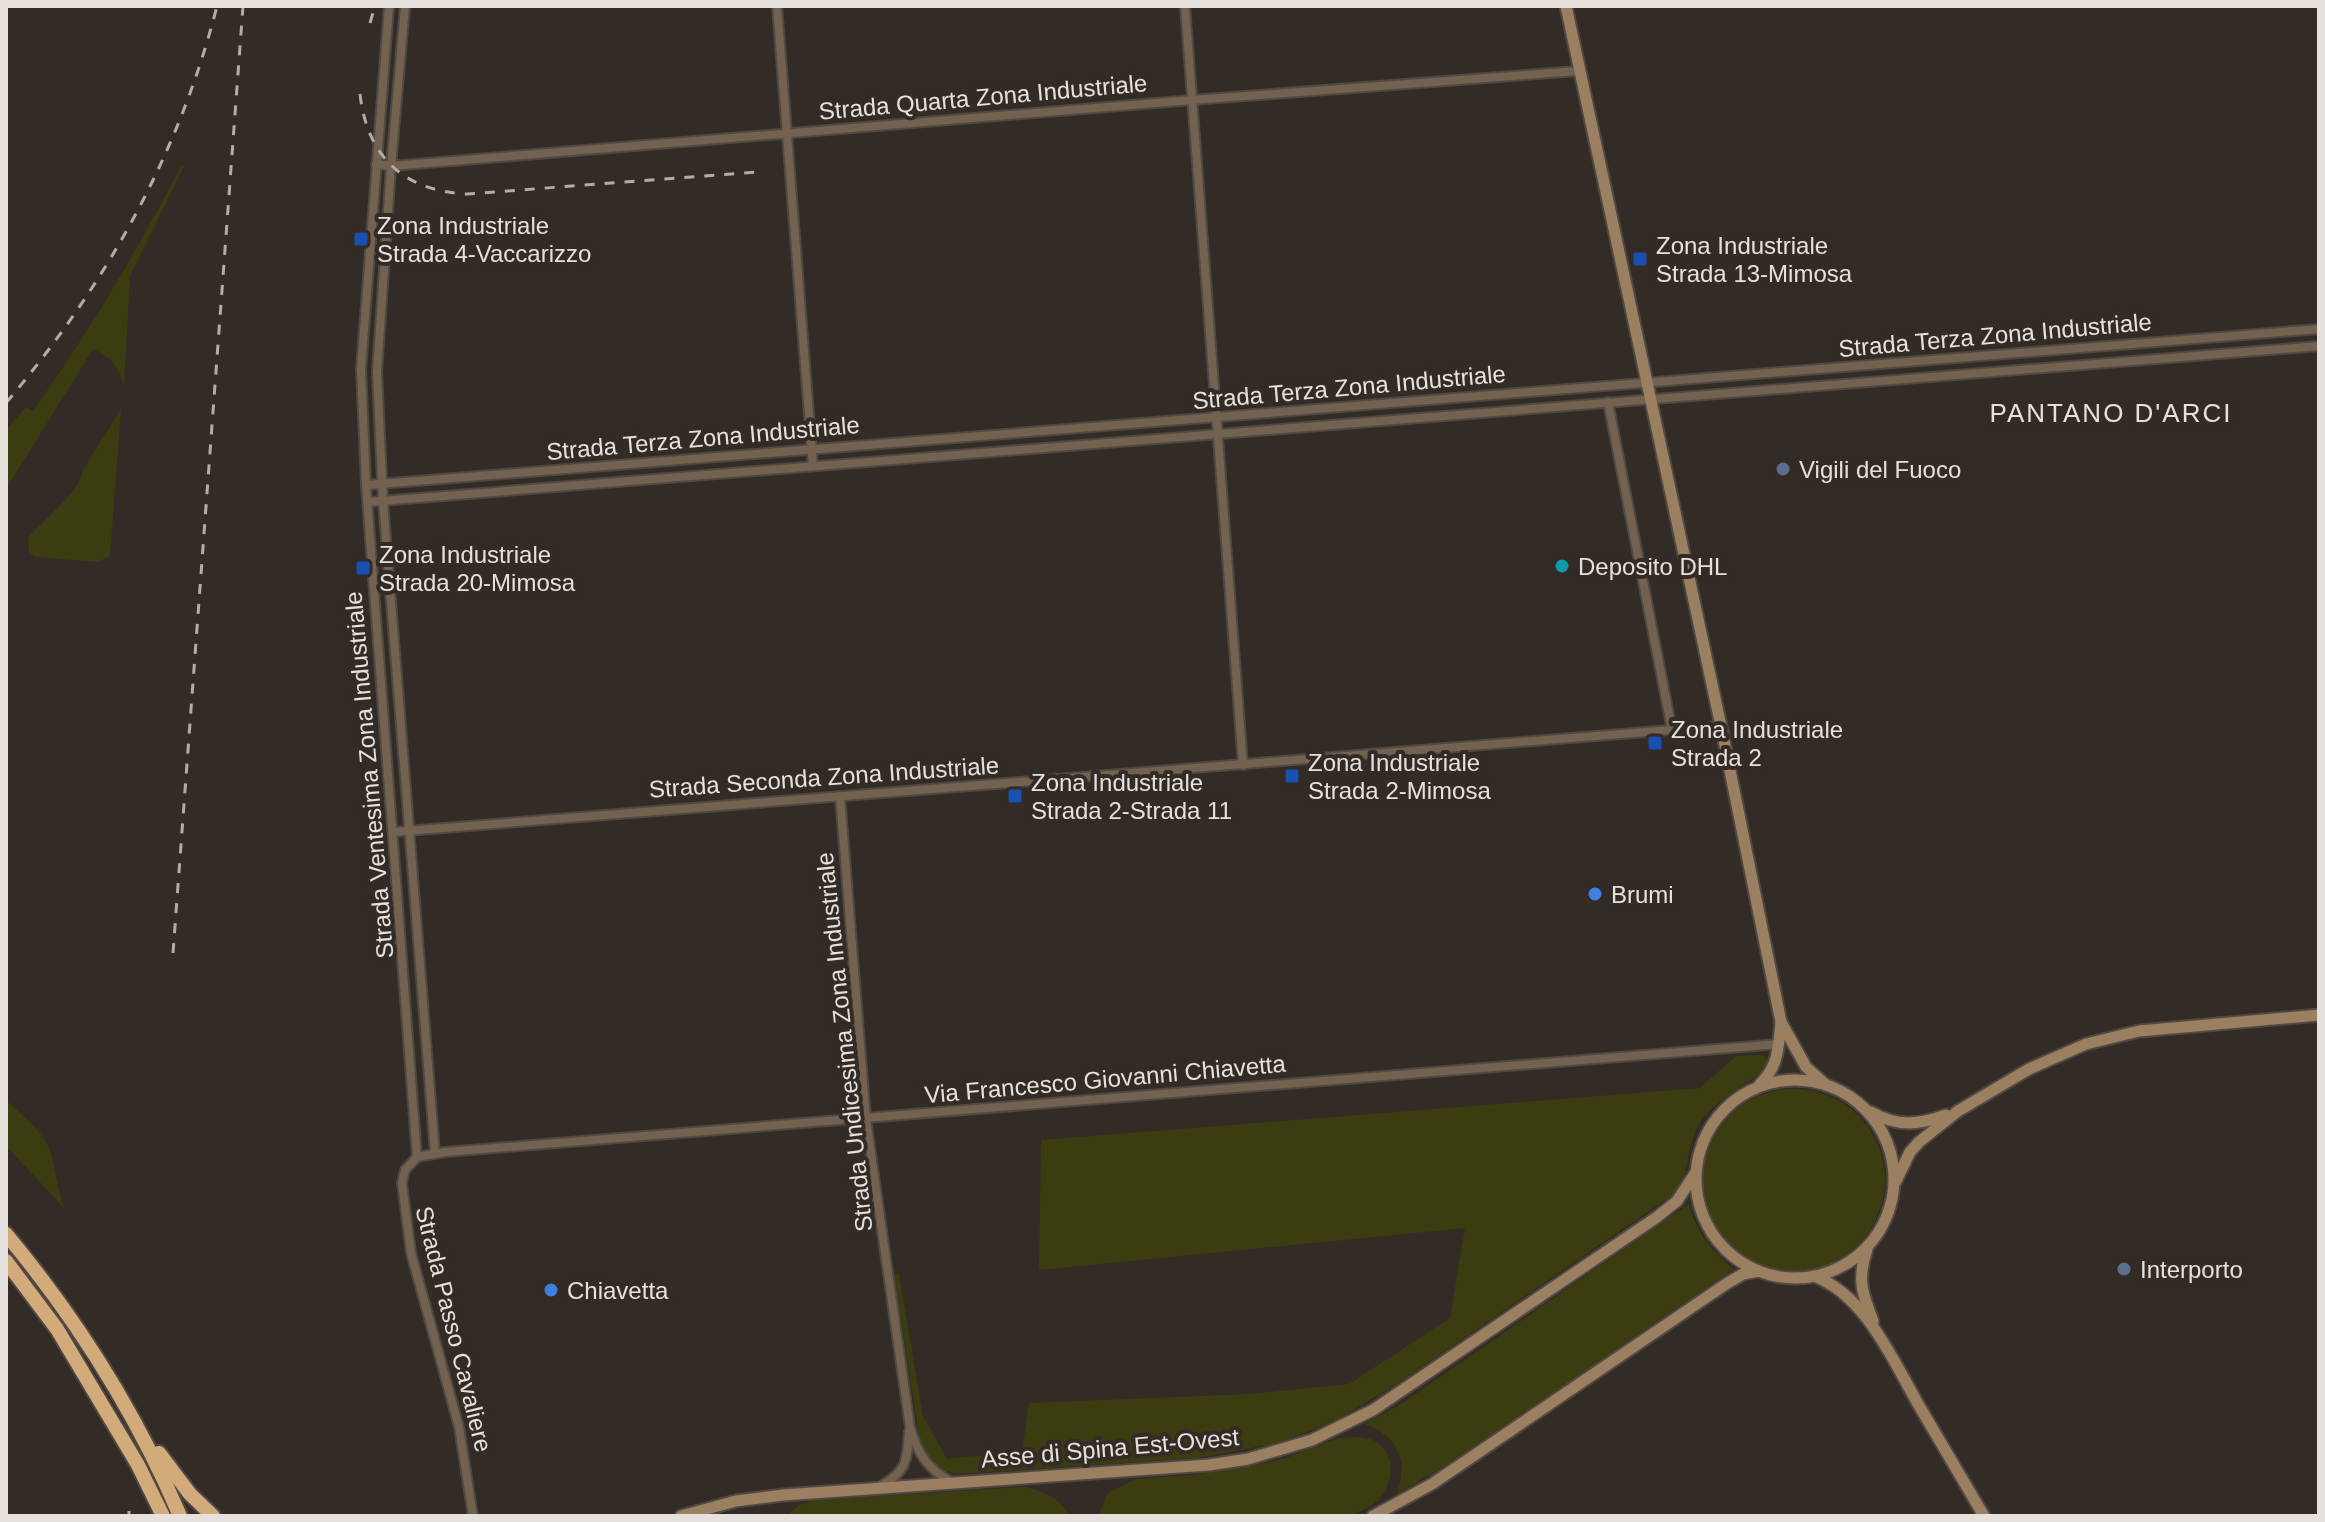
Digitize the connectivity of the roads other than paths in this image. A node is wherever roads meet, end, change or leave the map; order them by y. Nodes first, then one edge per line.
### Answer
1 (389, 6) edge
2 (405, 6) edge
3 (777, 6) edge
4 (1185, 6) edge
5 (1566, 6) edge
6 (384, 68) junction
7 (400, 69) junction
8 (1578, 71) junction
9 (1192, 100) junction
10 (382, 103) junction
11 (398, 104) junction
12 (787, 134) junction
13 (376, 164) junction
14 (391, 166) junction
15 (367, 287) junction
16 (383, 287) junction
17 (2319, 329) edge
18 (2319, 346) edge
19 (2038, 352) junction
20 (2039, 368) junction
21 (1646, 383) junction
22 (1500, 394) junction
23 (1650, 399) junction
24 (1608, 402) junction
25 (1499, 411) junction
26 (1216, 418) junction
27 (1034, 432) junction
28 (1218, 436) junction
29 (811, 449) junction
30 (1035, 450) junction
31 (757, 454) junction
32 (813, 466) junction
33 (758, 470) junction
34 (523, 473) junction
35 (430, 480) junction
36 (382, 484) junction
37 (366, 485) junction
38 (525, 489) junction
39 (431, 497) junction
40 (383, 501) junction
41 (368, 502) junction
42 (389, 576) junction
43 (373, 577) junction
44 (395, 649) junction
45 (379, 650) junction
46 (1721, 726) junction
47 (1672, 730) junction
48 (1243, 765) junction
49 (840, 796) junction
50 (409, 831) junction
51 (393, 832) junction
52 (2319, 1015) edge
53 (1781, 1022) junction
54 (1779, 1044) junction
55 (1825, 1084) junction
56 (1756, 1088) junction
57 (1864, 1107) junction
58 (1958, 1111) junction
59 (866, 1119) junction
60 (435, 1153) junction
61 (417, 1157) junction
62 (1696, 1172) junction
63 (1894, 1185) junction
64 (6, 1234) edge
65 (1868, 1245) junction
66 (6, 1261) edge
67 (1759, 1271) junction
68 (1813, 1276) junction
69 (41, 1277) junction
70 (1878, 1335) junction
71 (910, 1427) junction
72 (955, 1483) junction
73 (875, 1489) junction
74 (162, 1515) edge
75 (180, 1516) edge
76 (213, 1516) edge
77 (473, 1516) edge
78 (681, 1516) edge
79 (1373, 1516) edge
80 (1984, 1516) edge

1 - 6 street, Strada Ventesima Zona Industriale
2 - 7 street, Strada Ventesima Zona Industriale
3 - 12 street
4 - 9 street
5 - 8 main road
6 - 7 street
6 - 10 street, Strada Ventesima Zona Industriale
7 - 11 street, Strada Ventesima Zona Industriale
8 - 9 street, Strada Quarta Zona Industriale
8 - 21 main road
9 - 12 street, Strada Quarta Zona Industriale
9 - 26 street
10 - 11 street
10 - 13 street, Strada Ventesima Zona Industriale
11 - 14 street, Strada Ventesima Zona Industriale
12 - 14 street, Strada Quarta Zona Industriale
12 - 29 street
13 - 14 street, Strada Quarta Zona Industriale
13 - 15 street, Strada Ventesima Zona Industriale
14 - 16 street, Strada Ventesima Zona Industriale
15 - 16 street
15 - 37 street, Strada Ventesima Zona Industriale
16 - 36 street, Strada Ventesima Zona Industriale
17 - 19 street, Strada Terza Zona Industriale
18 - 20 street, Strada Terza Zona Industriale
19 - 20 street
19 - 21 street, Strada Terza Zona Industriale
20 - 23 street, Strada Terza Zona Industriale
21 - 22 street, Strada Terza Zona Industriale
21 - 23 main road
22 - 25 street
22 - 26 street, Strada Terza Zona Industriale
23 - 24 street, Strada Terza Zona Industriale
23 - 46 main road
24 - 25 street, Strada Terza Zona Industriale
24 - 47 street
25 - 28 street, Strada Terza Zona Industriale
26 - 27 street, Strada Terza Zona Industriale
26 - 28 street
27 - 29 street, Strada Terza Zona Industriale
27 - 30 street
28 - 30 street, Strada Terza Zona Industriale
28 - 48 street
29 - 31 street, Strada Terza Zona Industriale
29 - 32 street
30 - 32 street, Strada Terza Zona Industriale
31 - 33 street
31 - 34 street, Strada Terza Zona Industriale
32 - 33 street, Strada Terza Zona Industriale
33 - 38 street, Strada Terza Zona Industriale
34 - 35 street, Strada Terza Zona Industriale
34 - 38 street
35 - 36 street, Strada Terza Zona Industriale
35 - 39 street
36 - 37 street, Strada Terza Zona Industriale
36 - 40 street, Strada Ventesima Zona Industriale
37 - 41 street, Strada Ventesima Zona Industriale
38 - 39 street, Strada Terza Zona Industriale
39 - 40 street, Strada Terza Zona Industriale
40 - 41 street, Strada Terza Zona Industriale
40 - 42 street, Strada Ventesima Zona Industriale
41 - 43 street, Strada Ventesima Zona Industriale
42 - 43 street
42 - 44 street, Strada Ventesima Zona Industriale
43 - 45 street, Strada Ventesima Zona Industriale
44 - 45 street
44 - 50 street, Strada Ventesima Zona Industriale
45 - 51 street, Strada Ventesima Zona Industriale
46 - 47 street, Strada Seconda Zona Industriale
46 - 53 main road
47 - 48 street, Strada Seconda Zona Industriale
48 - 49 street, Strada Seconda Zona Industriale
49 - 50 street, Strada Seconda Zona Industriale
49 - 59 street, Strada Undicesima Zona Industriale
50 - 51 street, Strada Seconda Zona Industriale
50 - 60 street, Strada Ventesima Zona Industriale
51 - 61 street, Strada Ventesima Zona Industriale
52 - 58 main road
53 - 54 main road
53 - 55 main road
54 - 56 main road
54 - 59 street, Via Francesco Giovanni Chiavetta
55 - 56 main road
55 - 57 main road
56 - 62 main road
57 - 58 main road
57 - 63 main road
58 - 63 main road
59 - 60 street, Via Francesco Giovanni Chiavetta
59 - 71 street, Strada Undicesima Zona Industriale
60 - 61 street, Via Francesco Giovanni Chiavetta
61 - 77 street, Strada Passo Cavaliere
62 - 67 main road
62 - 72 main road, Asse di Spina Est-Ovest
63 - 65 main road
64 - 69 highway
65 - 68 main road
65 - 70 main road
66 - 74 highway
67 - 68 main road
67 - 79 main road
68 - 70 main road
69 - 75 highway
69 - 76 highway
70 - 80 main road
71 - 72 street
71 - 73 street
72 - 73 main road, Asse di Spina Est-Ovest
73 - 78 main road, Asse di Spina Est-Ovest

